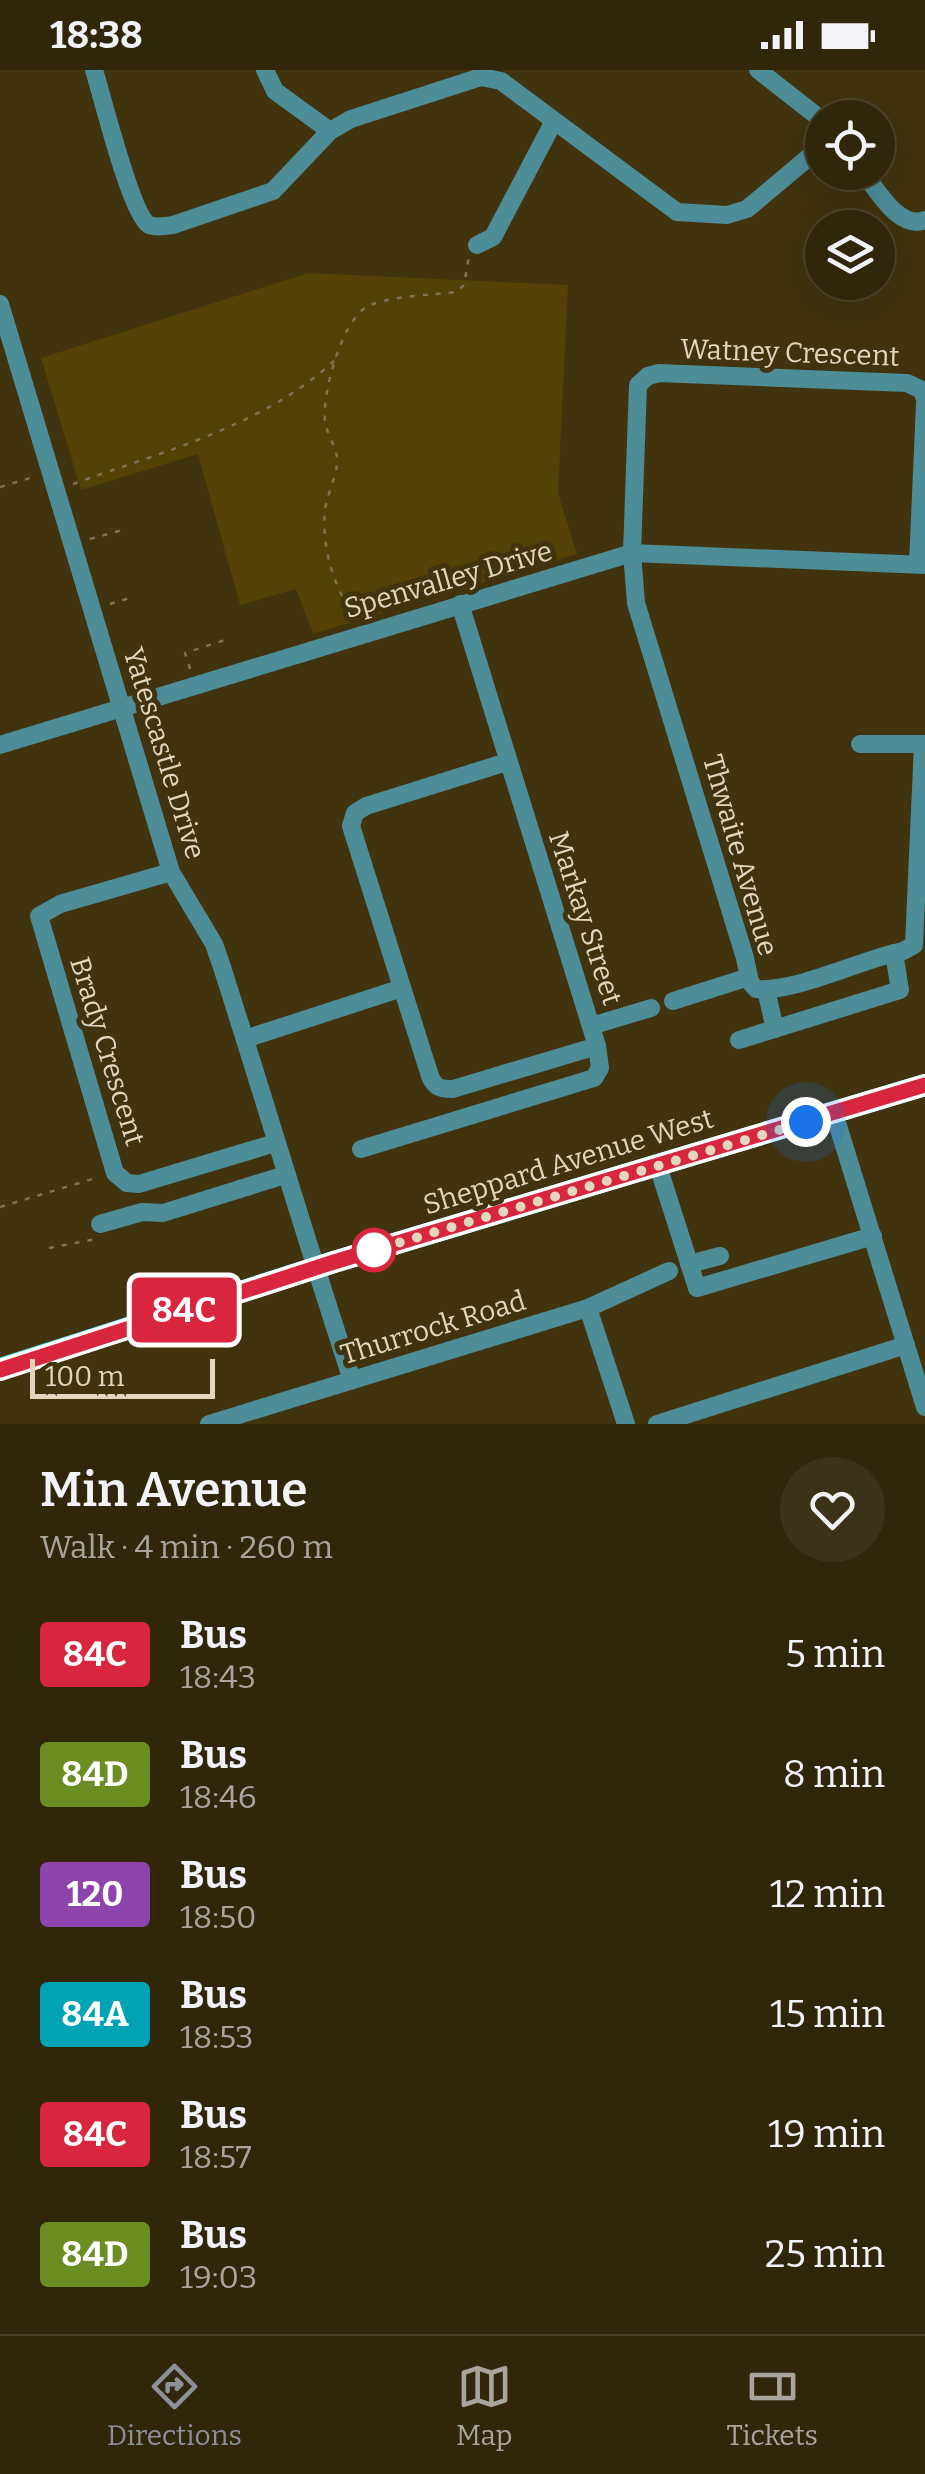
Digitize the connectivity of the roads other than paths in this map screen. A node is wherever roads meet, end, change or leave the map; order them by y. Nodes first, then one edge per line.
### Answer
1 (94, 70) edge
2 (265, 70) edge
3 (758, 70) edge
4 (805, 107) edge
5 (554, 121) junction
6 (330, 132) junction
7 (805, 160) edge
8 (878, 190) edge
9 (925, 220) edge
10 (477, 245) road end
11 (0, 304) edge
12 (925, 402) edge
13 (632, 552) junction
14 (922, 564) edge
15 (460, 604) junction
16 (122, 706) junction
17 (860, 744) dead end
18 (924, 744) edge
19 (0, 745) edge
20 (508, 762) junction
21 (171, 872) junction
22 (894, 953) junction
23 (748, 977) junction
24 (402, 988) junction
25 (766, 990) junction
26 (673, 1002) dead end
27 (651, 1008) dead end
28 (590, 1026) junction
29 (775, 1029) junction
30 (245, 1039) junction
31 (739, 1040) dead end
32 (597, 1046) junction
33 (925, 1085) edge
34 (448, 1089) junction
35 (834, 1113) junction
36 (451, 1122) junction
37 (275, 1143) junction
38 (361, 1149) dead end
39 (658, 1166) junction
40 (285, 1176) junction
41 (148, 1182) junction
42 (142, 1212) junction
43 (102, 1224) road end
44 (873, 1236) junction
45 (720, 1256) dead end
46 (690, 1264) junction
47 (318, 1268) junction
48 (668, 1271) dead end
49 (588, 1308) junction
50 (906, 1346) junction
51 (0, 1370) edge
52 (352, 1380) junction
53 (925, 1407) edge
54 (209, 1424) edge
55 (626, 1424) edge
56 (658, 1424) edge

1 - 6 street
2 - 6 street
3 - 4 street
5 - 6 street
5 - 7 street
5 - 10 street
8 - 9 street
11 - 16 street, Yatescastle Drive
12 - 13 street, Watney Crescent
12 - 14 street, Watney Crescent
13 - 14 street, Spenvalley Drive
13 - 15 street, Spenvalley Drive
13 - 23 street, Thwaite Avenue
15 - 16 street, Spenvalley Drive
15 - 20 street, Markay Street
16 - 19 street, Spenvalley Drive
16 - 21 street, Yatescastle Drive
17 - 18 street
18 - 22 street
20 - 24 street
20 - 28 street, Markay Street
21 - 30 street, Yatescastle Drive
21 - 41 street, Brady Crescent
22 - 25 street, Thwaite Avenue
22 - 29 street
23 - 25 street, Thwaite Avenue
23 - 26 street
24 - 30 street
24 - 34 street
25 - 29 street
27 - 28 street
28 - 32 street, Markay Street
29 - 31 street
30 - 37 street, Yatescastle Drive
32 - 34 street, Markay Street
32 - 36 street
33 - 35 main road, Sheppard Avenue West
34 - 36 street
35 - 39 main road, Sheppard Avenue West
35 - 44 street
36 - 38 street
37 - 40 street, Yatescastle Drive
37 - 41 street, Brady Crescent
39 - 46 street
39 - 47 main road, Sheppard Avenue West
40 - 42 street
40 - 47 street, Yatescastle Drive
41 - 42 street
42 - 43 street
44 - 46 street
44 - 50 street
45 - 46 street
47 - 51 main road, Sheppard Avenue West
47 - 52 street, Yatescastle Drive
48 - 49 street, Thurrock Road
49 - 52 street, Thurrock Road
49 - 55 street
50 - 53 street
50 - 56 street
52 - 54 street, Thurrock Road

